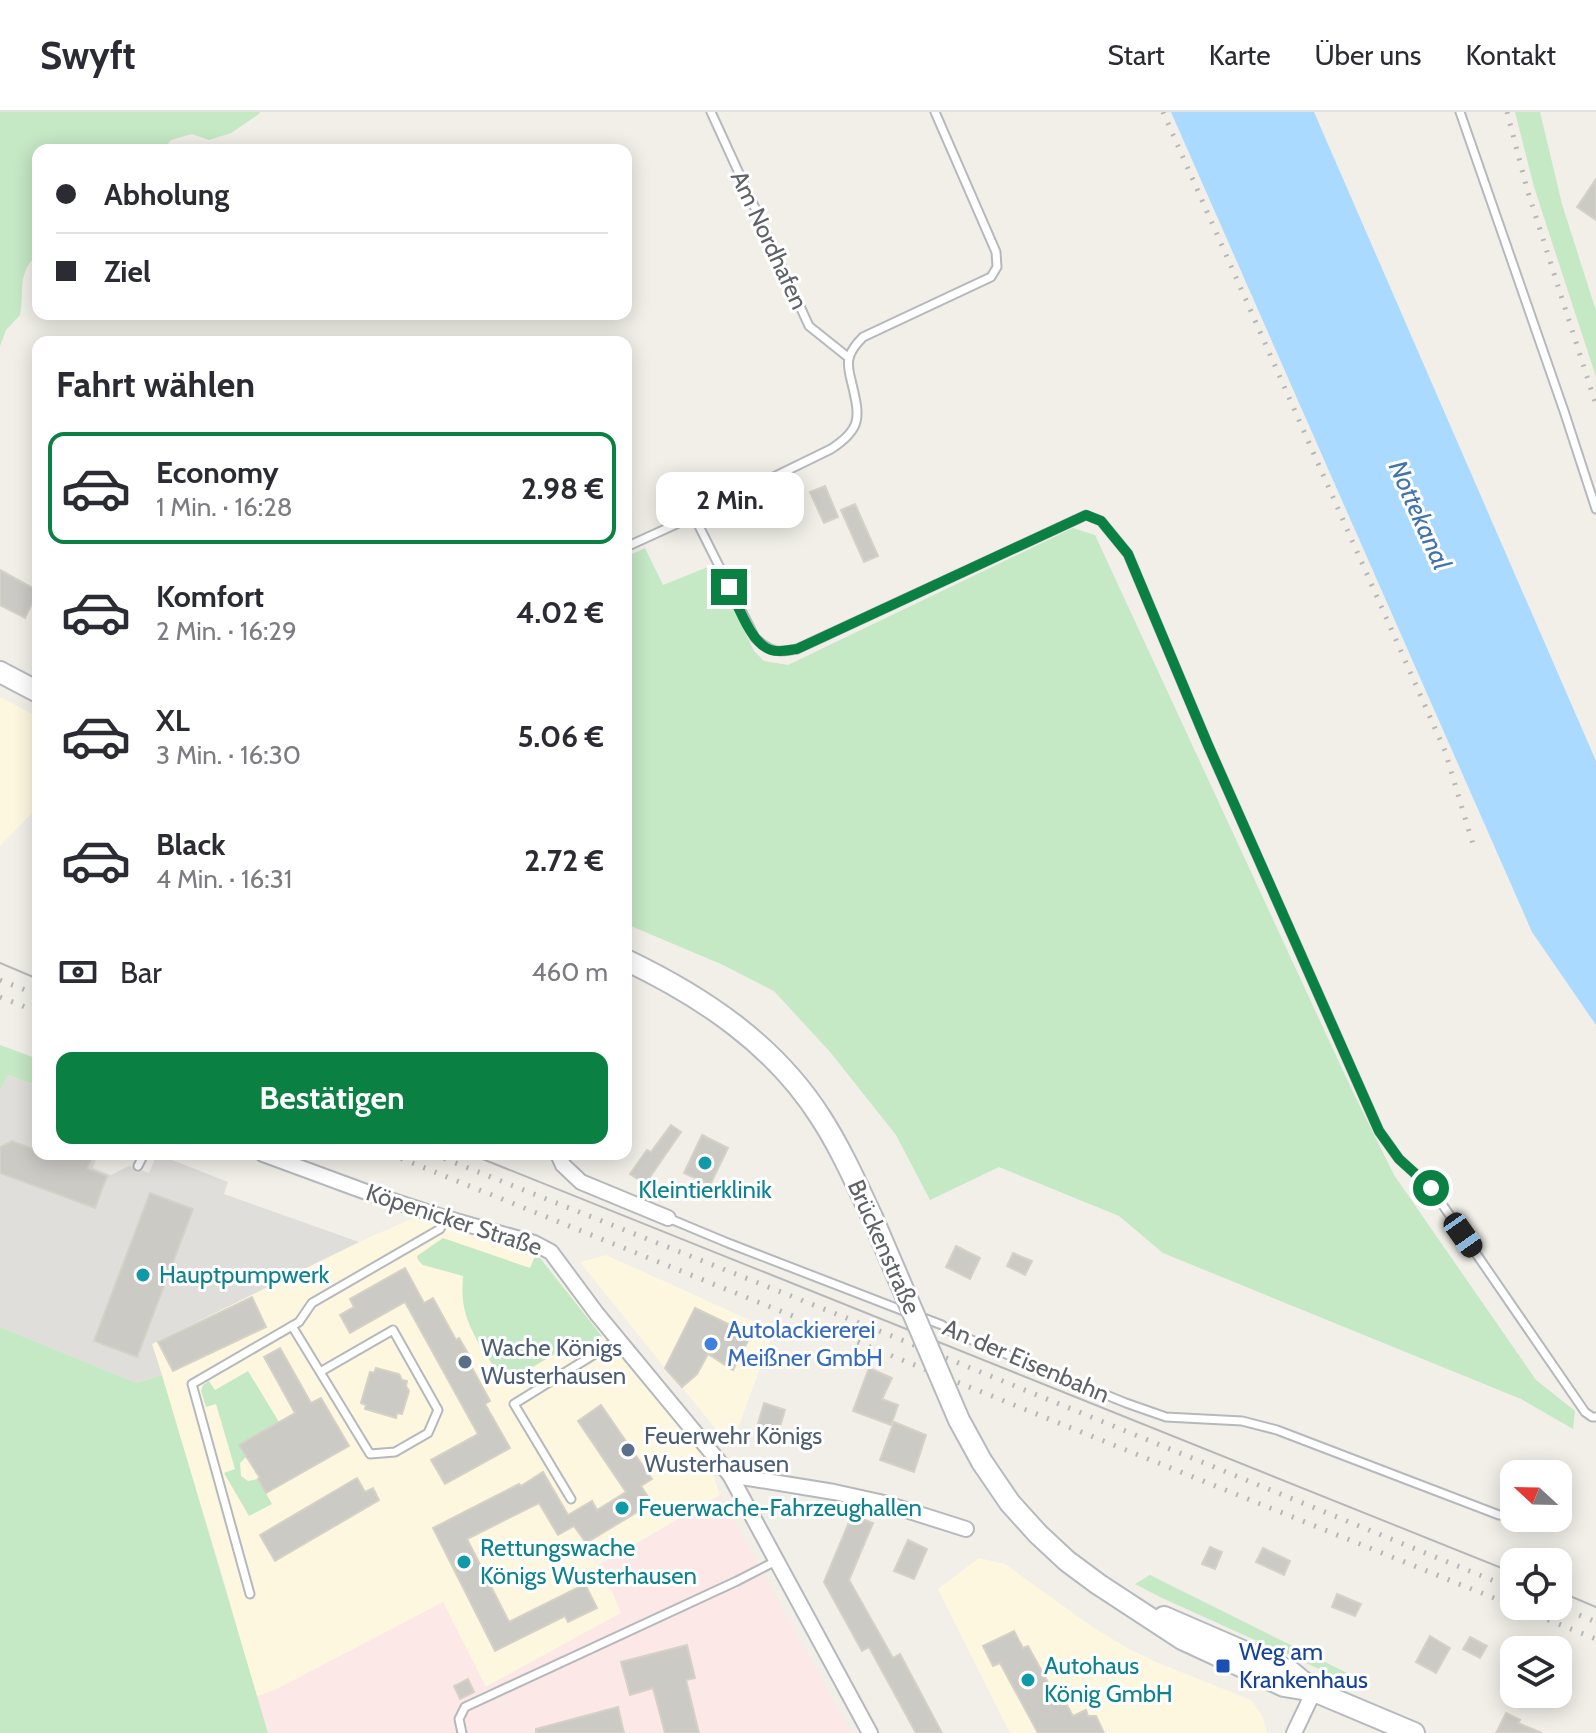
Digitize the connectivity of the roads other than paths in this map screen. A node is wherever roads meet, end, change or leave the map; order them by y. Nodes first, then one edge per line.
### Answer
1 (711, 112) edge
2 (935, 112) edge
3 (1460, 112) edge
4 (849, 358) junction
5 (1596, 509) edge
6 (694, 516) junction
7 (632, 544) edge
8 (0, 672) edge
9 (32, 689) edge
10 (632, 963) edge
11 (141, 1160) edge
12 (279, 1160) edge
13 (561, 1160) edge
14 (138, 1166) dead end
15 (445, 1218) junction
16 (668, 1218) joint
17 (292, 1326) junction
18 (619, 1339) junction
19 (320, 1372) junction
20 (1596, 1417) edge
21 (730, 1475) junction
22 (571, 1499) dead end
23 (1500, 1515) edge
24 (966, 1529) dead end
25 (776, 1561) junction
26 (250, 1594) dead end
27 (1314, 1691) junction
28 (462, 1733) edge
29 (870, 1733) edge
30 (1294, 1733) edge
31 (1414, 1733) edge

1 - 4 lane, Am Nordhafen
2 - 4 lane
3 - 5 lane
4 - 6 lane
6 - 7 lane
6 - 20 lane
8 - 9 main road
10 - 27 main road, Brückenstraße, bridge
11 - 14 lane
12 - 15 street, Köpenicker Straße
13 - 16 street, An der Eisenbahn
15 - 17 lane
15 - 18 street, Köpenicker Straße
16 - 23 lane, An der Eisenbahn
17 - 19 lane
17 - 26 lane
18 - 21 street, Köpenicker Straße
18 - 22 lane
19 - 19 lane
21 - 24 street
21 - 25 street, Köpenicker Straße
25 - 28 lane
25 - 29 street, Köpenicker Straße
27 - 30 street
27 - 31 main road, Brückenstraße

